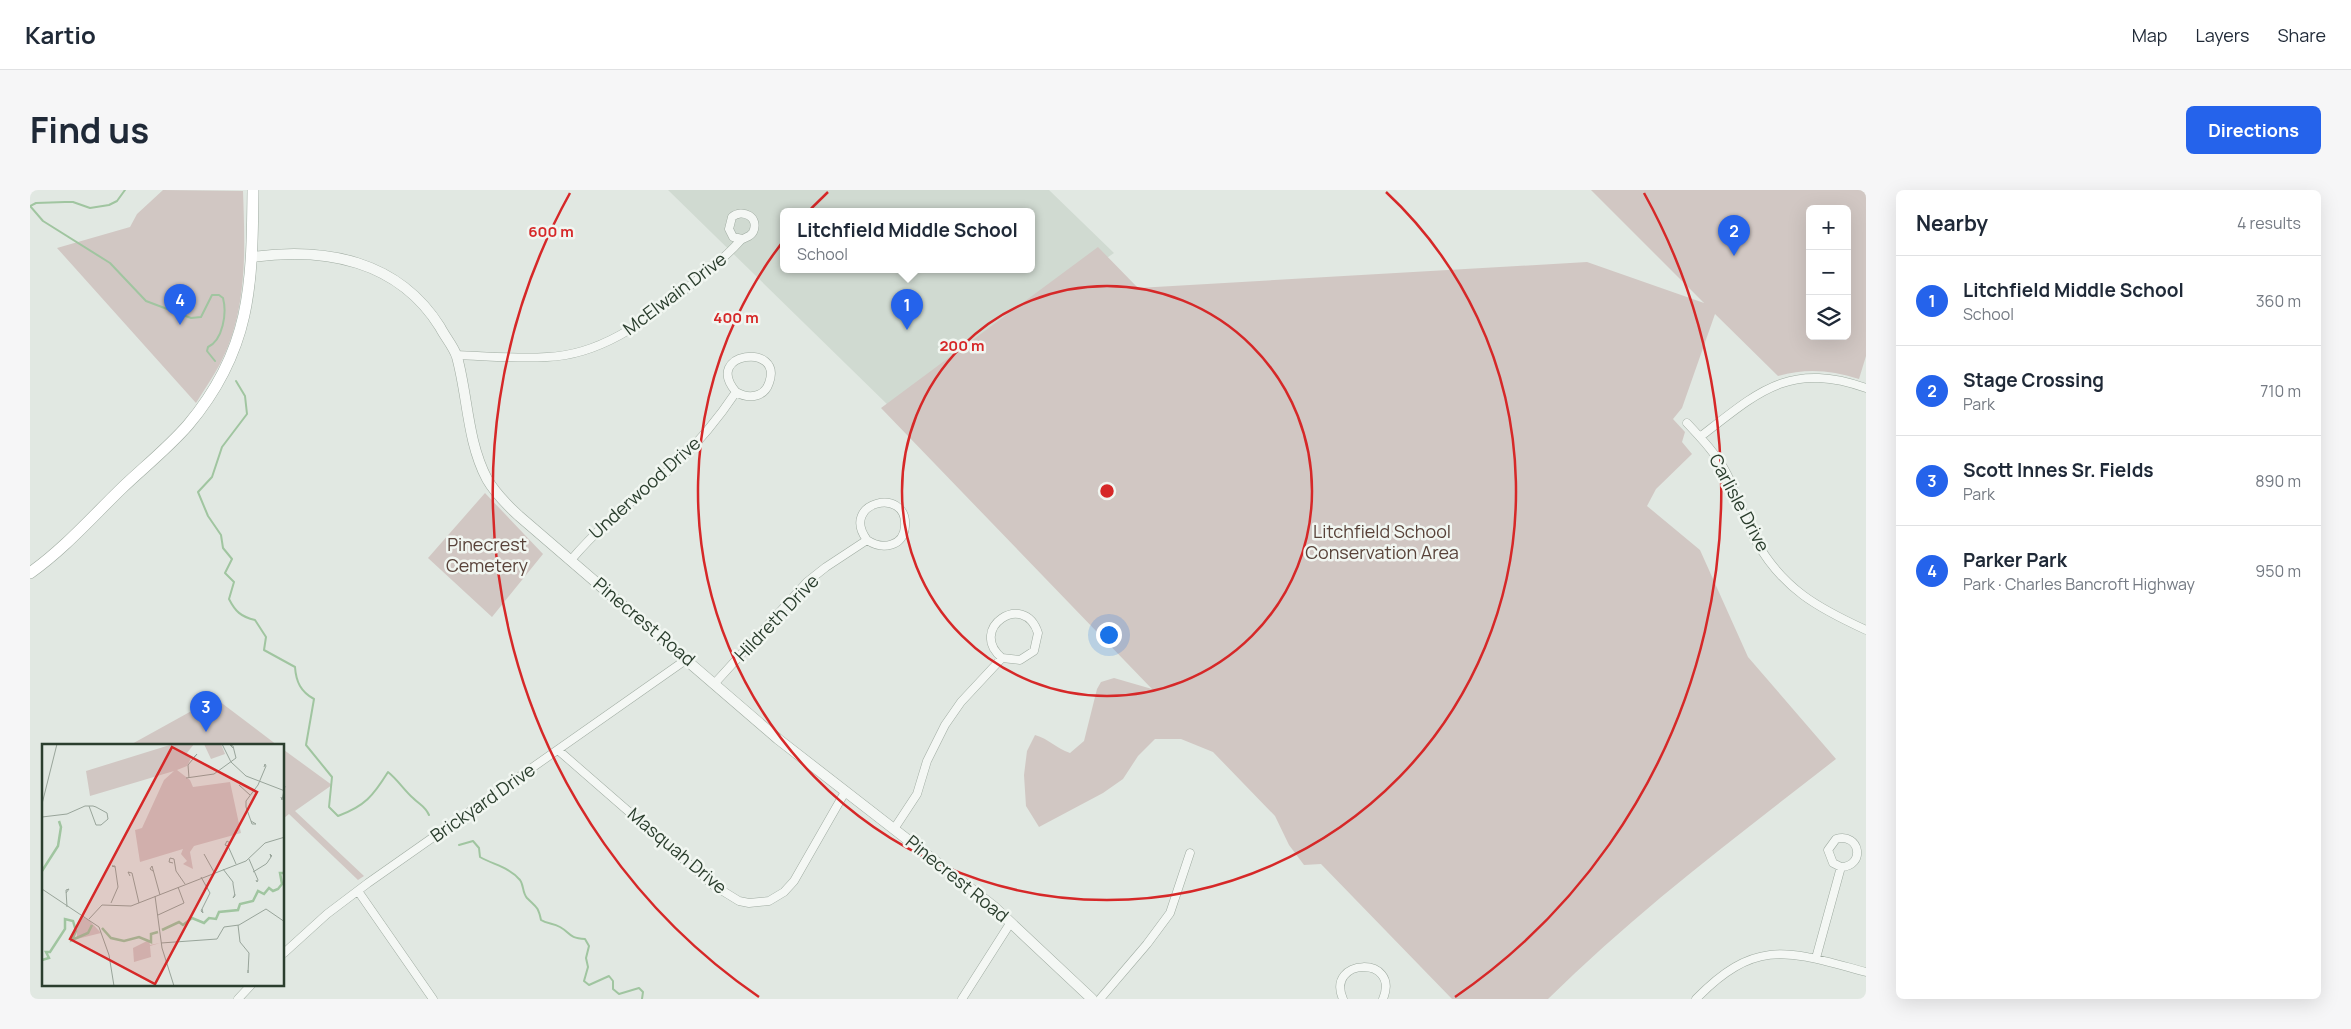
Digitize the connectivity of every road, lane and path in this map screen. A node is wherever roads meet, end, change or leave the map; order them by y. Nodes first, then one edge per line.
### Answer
1 (253, 190) edge
2 (742, 239) dead end
3 (252, 257) junction
4 (456, 355) junction
5 (1866, 388) edge
6 (736, 392) junction
7 (1687, 423) dead end
8 (1700, 437) junction
9 (867, 540) junction
10 (571, 560) junction
11 (30, 573) edge
12 (1866, 630) edge
13 (1002, 658) junction
14 (687, 659) junction
15 (715, 683) junction
16 (558, 750) junction
17 (845, 792) junction
18 (894, 829) junction
19 (1190, 853) dead end
20 (1841, 867) dead end
21 (358, 891) junction
22 (1011, 922) junction
23 (285, 952) edge
24 (1816, 958) junction
25 (1866, 972) edge
26 (250, 986) edge
27 (238, 999) edge
28 (433, 999) edge
29 (962, 999) edge
30 (1092, 999) edge
31 (1100, 999) edge
32 (1343, 999) edge
33 (1384, 999) edge
34 (1696, 999) edge

1 - 3 main road
2 - 4 street, McElwain Drive
3 - 4 street, Pinecrest Road
3 - 11 main road
4 - 10 street, Pinecrest Road
5 - 8 street
6 - 6 street
6 - 10 street, Underwood Drive
7 - 8 street, Carlisle Drive
8 - 12 street, Carlisle Drive
9 - 9 street
9 - 15 street, Hildreth Drive
10 - 14 street, Pinecrest Road
13 - 13 street
13 - 18 street
14 - 15 street, Pinecrest Road
14 - 16 street, Brickyard Drive
15 - 17 street, Pinecrest Road
16 - 17 street, Masquah Drive
16 - 21 street, Brickyard Drive
17 - 18 street, Pinecrest Road
18 - 22 street, Pinecrest Road
19 - 31 street
20 - 24 street
21 - 23 street, Brickyard Drive
21 - 28 street
22 - 29 street
22 - 30 street, Pinecrest Road
24 - 25 street
24 - 34 street
26 - 27 street
32 - 33 street

